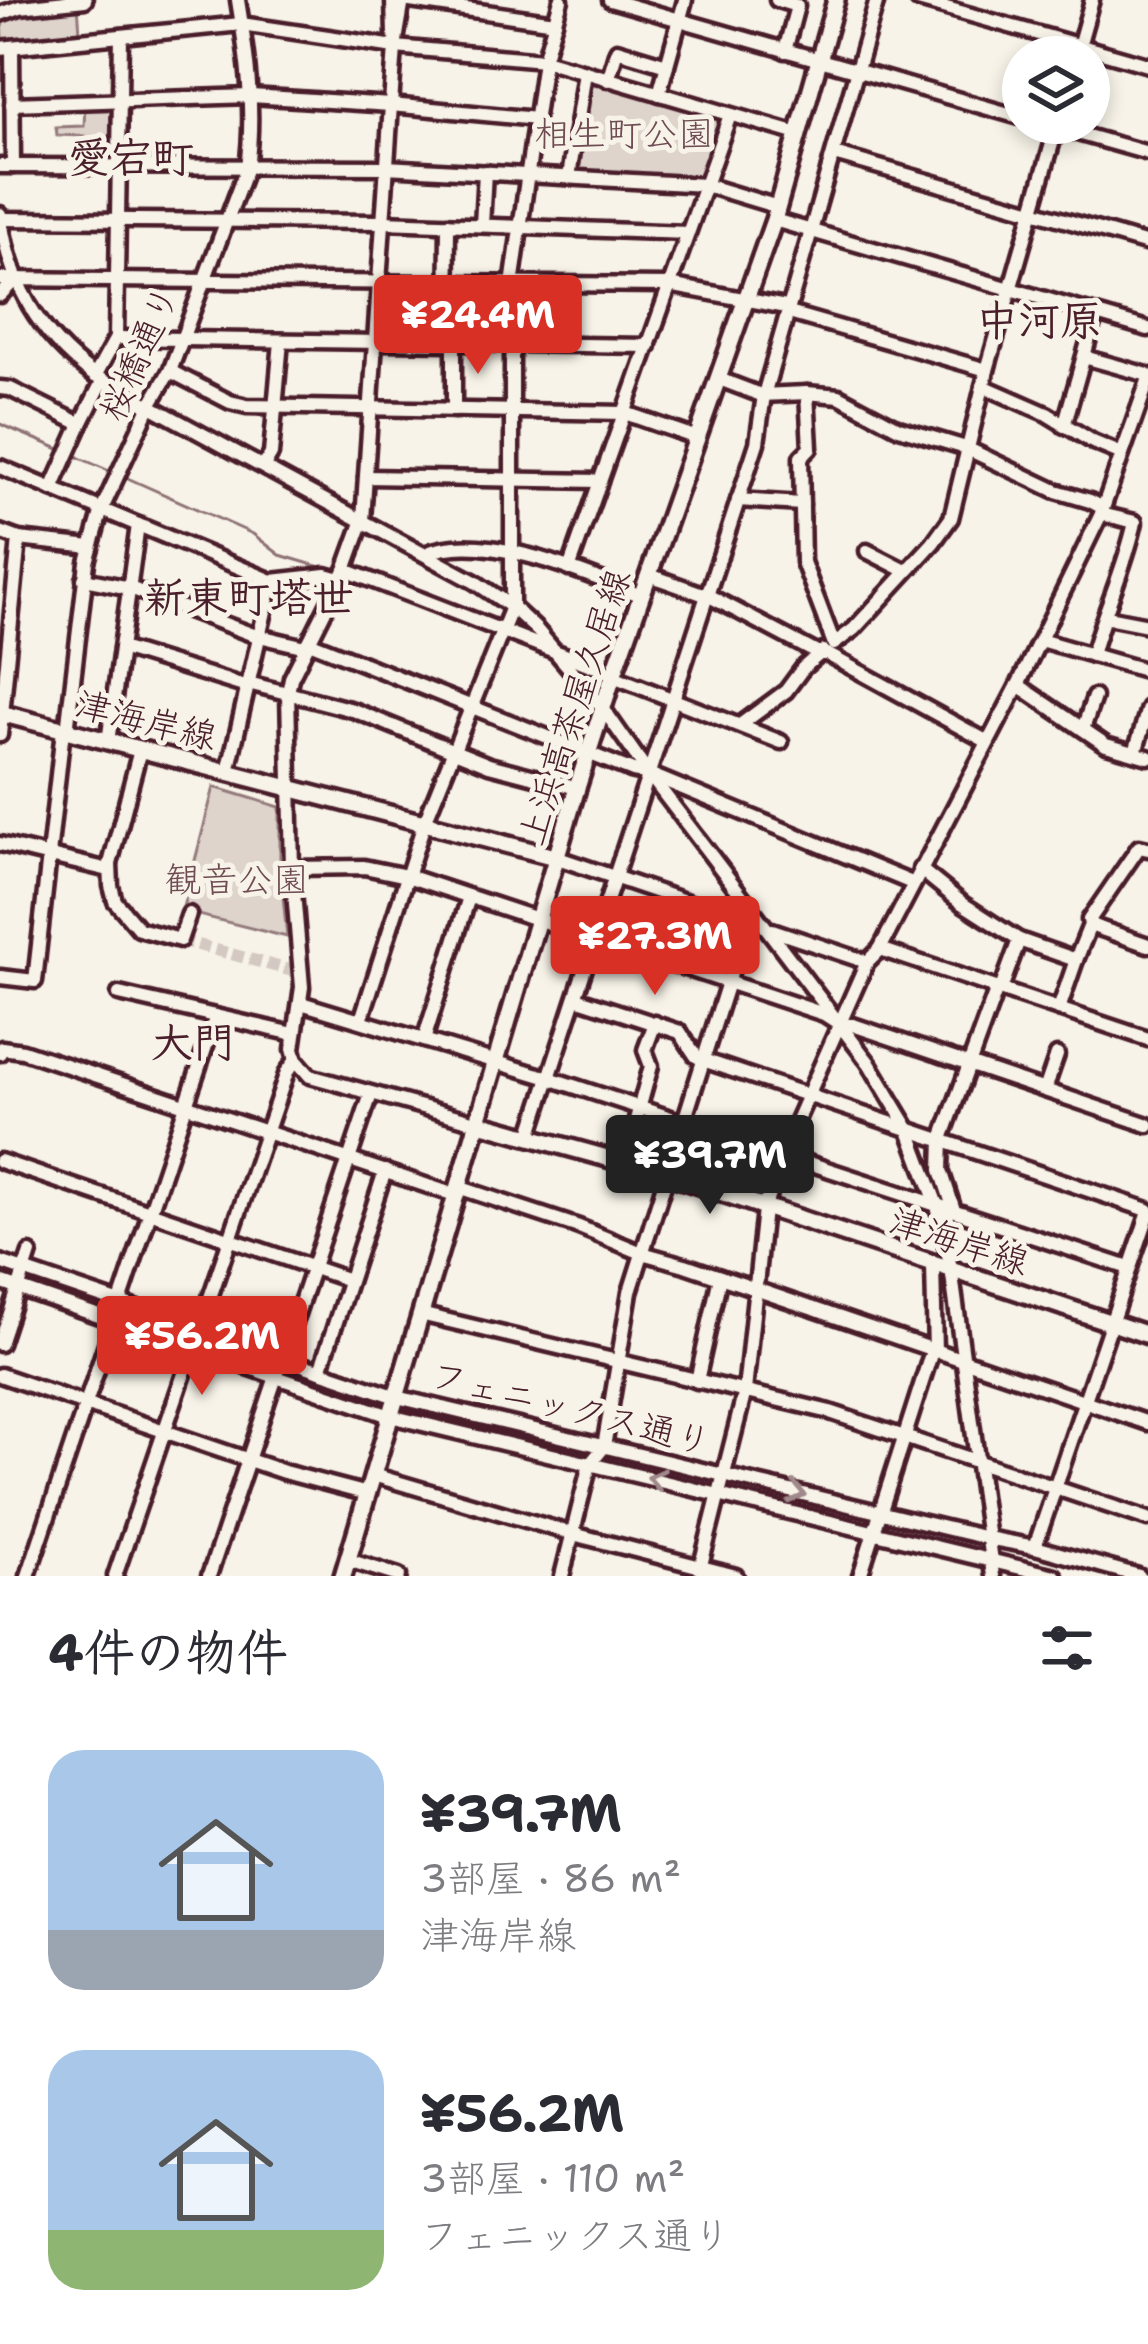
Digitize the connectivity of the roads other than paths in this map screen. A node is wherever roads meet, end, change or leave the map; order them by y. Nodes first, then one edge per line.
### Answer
1 (85, 0) edge
2 (238, 0) edge
3 (393, 0) edge
4 (403, 0) edge
5 (561, 0) edge
6 (610, 0) edge
7 (685, 0) edge
8 (777, 0) edge
9 (836, 0) edge
10 (877, 0) edge
11 (917, 0) edge
12 (1092, 0) edge
13 (0, 14) edge
14 (680, 20) junction
15 (555, 22) junction
16 (242, 24) junction
17 (121, 36) junction
18 (1031, 36) edge
19 (1082, 36) edge
20 (395, 47) junction
21 (6, 48) edge
22 (785, 51) junction
23 (1110, 57) edge
24 (819, 60) junction
25 (544, 61) junction
26 (667, 65) junction
27 (1148, 65) edge
28 (857, 71) junction
29 (585, 72) junction
30 (608, 80) junction
31 (659, 94) junction
32 (251, 96) junction
33 (121, 100) junction
34 (12, 104) junction
35 (391, 105) junction
36 (1002, 112) edge
37 (730, 115) junction
38 (536, 119) junction
39 (798, 134) junction
40 (1110, 142) edge
41 (1047, 144) edge
42 (1148, 153) edge
43 (834, 154) junction
44 (7, 166) edge
45 (119, 166) junction
46 (247, 167) junction
47 (386, 167) junction
48 (485, 172) junction
49 (528, 175) junction
50 (569, 177) junction
51 (705, 185) junction
52 (1032, 210) junction
53 (776, 214) junction
54 (0, 216) edge
55 (118, 220) junction
56 (228, 220) junction
57 (383, 222) junction
58 (448, 224) junction
59 (482, 225) junction
60 (520, 227) junction
61 (688, 233) junction
62 (811, 233) junction
63 (1148, 244) edge
64 (8, 279) edge
65 (117, 281) junction
66 (204, 282) junction
67 (379, 284) junction
68 (448, 284) junction
69 (512, 285) junction
70 (669, 285) junction
71 (1010, 290) junction
72 (0, 295) edge
73 (747, 299) junction
74 (789, 313) junction
75 (1096, 314) junction
76 (1148, 329) edge
77 (116, 338) junction
78 (182, 339) junction
79 (280, 341) junction
80 (375, 342) junction
81 (450, 343) junction
82 (511, 344) junction
83 (649, 346) junction
84 (1084, 357) junction
85 (987, 370) junction
86 (170, 371) junction
87 (99, 378) junction
88 (1148, 378) edge
89 (719, 379) junction
90 (983, 386) junction
91 (0, 388) edge
92 (807, 393) junction
93 (764, 395) junction
94 (150, 405) junction
95 (275, 407) junction
96 (369, 409) junction
97 (454, 410) junction
98 (512, 411) junction
99 (626, 413) junction
100 (81, 424) junction
101 (1064, 426) junction
102 (697, 438) junction
103 (966, 448) junction
104 (1122, 454) junction
105 (0, 466) edge
106 (264, 466) junction
107 (366, 477) junction
108 (512, 479) junction
109 (600, 481) junction
110 (52, 489) junction
111 (738, 500) junction
112 (802, 504) junction
113 (102, 509) junction
114 (1102, 511) junction
115 (363, 520) junction
116 (138, 525) junction
117 (0, 532) edge
118 (19, 539) junction
119 (91, 548) junction
120 (512, 549) junction
121 (867, 550) dead end
122 (425, 554) junction
123 (569, 569) junction
124 (906, 571) junction
125 (342, 574) junction
126 (649, 575) junction
127 (84, 579) junction
128 (272, 581) junction
129 (130, 588) junction
130 (641, 596) junction
131 (707, 596) junction
132 (512, 607) junction
133 (1106, 617) junction
134 (1148, 625) edge
135 (500, 634) junction
136 (259, 636) junction
137 (1040, 640) junction
138 (834, 644) junction
139 (308, 645) junction
140 (122, 648) junction
141 (819, 654) junction
142 (1092, 655) junction
143 (559, 656) junction
144 (1148, 671) edge
145 (613, 675) junction
146 (247, 686) junction
147 (1018, 686) junction
148 (288, 693) junction
149 (1094, 697) dead end
150 (674, 700) junction
151 (471, 706) junction
152 (602, 707) junction
153 (1148, 708) edge
154 (1, 713) edge
155 (740, 725) junction
156 (1083, 729) junction
157 (65, 731) junction
158 (0, 735) edge
159 (108, 742) junction
160 (781, 742) dead end
161 (988, 742) junction
162 (453, 749) junction
163 (140, 751) junction
164 (587, 754) junction
165 (1142, 755) edge
166 (228, 772) junction
167 (650, 774) junction
168 (289, 788) junction
169 (577, 788) junction
170 (424, 824) junction
171 (0, 844) edge
172 (1148, 849) edge
173 (48, 856) junction
174 (555, 857) junction
175 (292, 868) junction
176 (920, 869) junction
177 (109, 870) junction
178 (407, 876) junction
179 (616, 876) junction
180 (912, 883) junction
181 (470, 897) junction
182 (189, 914) dead end
183 (538, 920) junction
184 (747, 922) junction
185 (1090, 925) junction
186 (770, 930) junction
187 (595, 938) junction
188 (1019, 940) junction
189 (1148, 945) edge
190 (880, 949) junction
191 (1076, 960) junction
192 (868, 962) junction
193 (0, 977) edge
194 (728, 983) junction
195 (999, 988) junction
196 (119, 994) dead end
197 (576, 998) junction
198 (302, 1003) junction
199 (1060, 1009) junction
200 (216, 1016) junction
201 (361, 1020) junction
202 (655, 1023) junction
203 (841, 1025) junction
204 (294, 1034) junction
205 (1148, 1039) edge
206 (424, 1040) junction
207 (0, 1050) edge
208 (1057, 1054) dead end
209 (296, 1060) junction
210 (704, 1060) junction
211 (495, 1061) junction
212 (969, 1064) junction
213 (549, 1078) junction
214 (1045, 1090) junction
215 (371, 1094) junction
216 (808, 1094) junction
217 (186, 1104) junction
218 (640, 1108) junction
219 (476, 1122) junction
220 (685, 1123) junction
221 (1148, 1124) edge
222 (908, 1128) junction
223 (266, 1130) junction
224 (530, 1136) junction
225 (942, 1139) junction
226 (782, 1154) junction
227 (348, 1159) junction
228 (0, 1161) edge
229 (624, 1162) junction
230 (385, 1172) junction
231 (669, 1175) junction
232 (457, 1191) junction
233 (937, 1205) junction
234 (764, 1209) junction
235 (954, 1210) junction
236 (150, 1212) junction
237 (1148, 1212) edge
238 (230, 1239) junction
239 (30, 1253) dead end
240 (642, 1253) junction
241 (0, 1262) edge
242 (933, 1265) junction
243 (312, 1268) junction
244 (951, 1268) junction
245 (1129, 1268) junction
246 (24, 1270) junction
247 (720, 1277) junction
248 (349, 1280) junction
249 (0, 1282) edge
250 (18, 1288) junction
251 (755, 1291) junction
252 (120, 1302) junction
253 (420, 1314) junction
254 (113, 1321) junction
255 (1111, 1322) junction
256 (199, 1330) junction
257 (1148, 1335) edge
258 (0, 1344) edge
259 (194, 1348) junction
260 (933, 1352) junction
261 (282, 1358) junction
262 (616, 1363) junction
263 (964, 1368) junction
264 (320, 1371) junction
265 (0, 1375) edge
266 (276, 1376) junction
267 (697, 1381) junction
268 (745, 1391) junction
269 (397, 1397) junction
270 (1084, 1402) junction
271 (86, 1404) junction
272 (390, 1416) junction
273 (1148, 1423) edge
274 (165, 1432) junction
275 (904, 1436) junction
276 (604, 1447) junction
277 (247, 1459) junction
278 (977, 1461) junction
279 (590, 1464) junction
280 (373, 1475) junction
281 (723, 1476) junction
282 (1054, 1488) junction
283 (368, 1494) junction
284 (718, 1494) junction
285 (880, 1513) junction
286 (1148, 1520) edge
287 (874, 1533) junction
288 (573, 1534) junction
289 (987, 1538) junction
290 (1035, 1547) junction
291 (345, 1568) edge
292 (700, 1569) junction
293 (992, 1569) edge
294 (28, 1576) edge
295 (115, 1576) edge
296 (209, 1576) edge
297 (399, 1576) edge
298 (562, 1576) edge
299 (736, 1576) edge
300 (860, 1576) edge
301 (1055, 1576) edge
302 (1138, 1576) edge

1 - 13 street
2 - 16 street, 桜橋通り
3 - 20 street
4 - 15 street
4 - 20 street
5 - 15 street
6 - 14 street
7 - 14 street
8 - 22 street
9 - 24 main road, 上浜高茶屋久居線
10 - 28 street
11 - 18 street
12 - 19 street
14 - 22 street
14 - 26 street
15 - 25 street
16 - 17 street
16 - 20 street
16 - 32 street, 桜橋通り
17 - 21 street
17 - 33 street
20 - 25 street
20 - 35 street
21 - 34 street
22 - 24 street
23 - 27 street
24 - 28 street
24 - 39 main road, 上浜高茶屋久居線
25 - 29 street
25 - 38 street
26 - 30 street
26 - 31 street
28 - 36 street
28 - 43 street
29 - 30 street
29 - 50 street
30 - 31 street
31 - 37 street
32 - 33 street
32 - 35 street
32 - 46 street, 桜橋通り
33 - 34 street
33 - 45 street
34 - 44 street
35 - 38 street
35 - 47 street
37 - 39 street
37 - 51 street
38 - 49 street
39 - 53 main road, 上浜高茶屋久居線
40 - 42 street
41 - 52 street
43 - 52 street
43 - 62 street
44 - 45 street
45 - 46 street
45 - 55 street
46 - 47 street
46 - 56 street, 桜橋通り
47 - 48 street
47 - 57 street
48 - 49 street
48 - 59 street
49 - 50 street
49 - 60 street
50 - 51 street
51 - 53 street
51 - 61 street
52 - 63 street
52 - 71 street
53 - 62 street
53 - 73 main road, 上浜高茶屋久居線
54 - 55 street
54 - 64 street
55 - 56 street
55 - 65 street
56 - 57 street
56 - 66 street, 桜橋通り
57 - 58 street
57 - 67 street
58 - 59 street
58 - 68 street
59 - 60 street
60 - 61 street
60 - 69 street
61 - 70 street
62 - 71 street
62 - 74 street
64 - 65 street
64 - 72 street
64 - 87 street
65 - 66 street
65 - 77 street
66 - 67 street
66 - 78 street, 桜橋通り
67 - 68 street
67 - 80 street
68 - 69 street
68 - 81 street
69 - 70 street
69 - 82 street
70 - 73 street
70 - 83 street
71 - 75 street
71 - 85 street
73 - 74 street
73 - 89 main road, 上浜高茶屋久居線
74 - 85 street
74 - 93 street
75 - 76 street
75 - 84 street
77 - 78 street
77 - 87 street
78 - 79 street
78 - 86 street, 桜橋通り
79 - 80 street
79 - 95 street
80 - 81 street
80 - 96 street
81 - 82 street
81 - 97 street
82 - 83 street
82 - 98 street
83 - 99 street
84 - 88 street
84 - 101 street
85 - 90 street
86 - 94 street, 桜橋通り
86 - 95 street
87 - 94 street
87 - 100 street
88 - 104 street
89 - 93 street
89 - 102 main road, 上浜高茶屋久居線
90 - 101 street
90 - 103 street
91 - 100 street
92 - 93 street
92 - 103 street
92 - 112 street
93 - 111 street
94 - 106 street
94 - 113 street, 桜橋通り
95 - 96 street
95 - 106 street
96 - 97 street
96 - 107 street
97 - 98 street
98 - 99 street
98 - 108 street
99 - 102 street
99 - 109 street
100 - 110 street
101 - 104 street
102 - 126 main road, 上浜高茶屋久居線
103 - 114 street
103 - 124 street
104 - 114 street
105 - 110 street
106 - 115 street
107 - 108 street
107 - 115 street
108 - 109 street
108 - 120 street
109 - 123 street
110 - 113 street
111 - 112 street
111 - 131 street
112 - 138 street
113 - 116 street
113 - 119 street, 桜橋通り
114 - 133 street
114 - 137 street
115 - 122 street
115 - 125 street
116 - 128 street
116 - 129 street
117 - 118 street
118 - 119 street
118 - 154 street
119 - 127 street, 桜橋通り
120 - 122 street
120 - 123 street
120 - 132 street
121 - 124 street
122 - 132 street
123 - 130 street
124 - 138 street
125 - 128 street
125 - 135 street
125 - 139 street
126 - 130 main road, 上浜高茶屋久居線
126 - 131 street
127 - 129 street
127 - 157 street, 桜橋通り
128 - 136 street
129 - 136 street
129 - 140 street
130 - 145 main road, 上浜高茶屋久居線
131 - 141 street
131 - 150 street
132 - 135 street
132 - 143 street
133 - 134 street
133 - 142 street
135 - 143 street
135 - 151 street
136 - 139 street
136 - 146 street
137 - 142 street
137 - 147 street
138 - 141 street
139 - 148 street
139 - 151 street
140 - 146 street
140 - 159 street
141 - 155 street
141 - 161 street
142 - 144 street
143 - 145 street
143 - 152 street
145 - 150 street
145 - 152 main road, 上浜高茶屋久居線
146 - 148 street
146 - 166 street
147 - 156 street
147 - 161 street
148 - 162 street
148 - 168 street
149 - 156 street
150 - 155 street
150 - 167 street
151 - 162 street
151 - 164 street
152 - 164 main road, 上浜高茶屋久居線
152 - 167 street
153 - 165 street
154 - 157 main road, 津海岸線
154 - 158 street
155 - 160 street
156 - 165 street
157 - 159 main road, 津海岸線
157 - 173 street, 桜橋通り
159 - 163 main road, 津海岸線
161 - 176 street
162 - 169 street
162 - 170 street
163 - 166 main road, 津海岸線
163 - 177 street
164 - 167 street
164 - 169 main road, 上浜高茶屋久居線
166 - 168 main road, 津海岸線
167 - 179 street
167 - 180 street
167 - 186 street
168 - 170 main road, 津海岸線
168 - 175 street
169 - 174 main road, 上浜高茶屋久居線
170 - 174 main road, 津海岸線
170 - 178 street
171 - 173 street
172 - 185 street
173 - 177 street
173 - 193 street, 桜橋通り
174 - 179 street
174 - 183 main road, 上浜高茶屋久居線
175 - 178 street
175 - 198 street
176 - 180 street
176 - 188 street
177 - 182 street
178 - 181 street
178 - 201 street
179 - 184 street
179 - 187 street
180 - 190 street
181 - 183 street
181 - 206 street
183 - 187 street
183 - 211 main road, 上浜高茶屋久居線
184 - 186 street
184 - 194 street
185 - 189 street
185 - 191 street
186 - 192 street
186 - 203 street
187 - 194 street
187 - 197 street
188 - 191 street
188 - 195 street
190 - 192 street
190 - 195 street
191 - 199 street
192 - 203 street
194 - 203 street
194 - 210 street
195 - 199 street
195 - 212 street
196 - 200 street
197 - 202 street
197 - 213 street
198 - 201 street
198 - 204 street
199 - 205 street
200 - 204 street
200 - 217 street
201 - 206 street
202 - 210 street
202 - 218 street
203 - 212 street
203 - 216 street
203 - 222 street
204 - 209 street
206 - 211 street
207 - 217 street
208 - 214 street
209 - 215 street
209 - 223 street
210 - 216 street
210 - 220 street
211 - 213 street
211 - 219 main road, 上浜高茶屋久居線
212 - 214 street
212 - 225 street
213 - 218 street
213 - 224 street
214 - 221 street
215 - 219 street
215 - 227 street
216 - 222 street
216 - 226 street
217 - 223 street
217 - 236 street
218 - 220 street
218 - 229 street
219 - 224 main road, 津海岸線
219 - 232 main road, 上浜高茶屋久居線
220 - 226 street
220 - 231 street
222 - 225 street
222 - 233 street
223 - 227 street
223 - 238 street
224 - 229 main road, 津海岸線
225 - 235 street
225 - 237 street
226 - 233 street
226 - 234 street
227 - 230 street
227 - 243 street
228 - 236 street
229 - 231 main road, 津海岸線
230 - 232 street
230 - 248 street
231 - 234 main road, 津海岸線
231 - 240 street
232 - 240 street
232 - 253 main road, 上浜高茶屋久居線
233 - 235 street
233 - 244 street
234 - 242 main road, 津海岸線
234 - 251 street
235 - 245 street
236 - 238 street
236 - 252 street
237 - 245 street
238 - 243 street
238 - 256 street
239 - 246 street
240 - 247 street
240 - 262 street
241 - 246 street, フェニックス通り
242 - 244 main road, 津海岸線
242 - 260 street
243 - 248 street
243 - 261 street
244 - 255 main road, 津海岸線
244 - 263 street
245 - 255 street
246 - 250 street
246 - 252 street, フェニックス通り
247 - 251 street
247 - 267 street
248 - 264 street
249 - 250 street, フェニックス通り
250 - 254 street, フェニックス通り
250 - 258 street
251 - 260 street
251 - 268 street
252 - 254 street
252 - 256 street, フェニックス通り
253 - 262 street
253 - 269 main road, 上浜高茶屋久居線
254 - 259 street, フェニックス通り
254 - 271 street
255 - 257 main road, 津海岸線
255 - 270 street
256 - 259 street
256 - 261 street, フェニックス通り
259 - 266 street, フェニックス通り
259 - 274 street
260 - 263 street
260 - 275 street
261 - 264 street, フェニックス通り
261 - 266 street
262 - 267 street
262 - 276 street
263 - 270 street
263 - 278 street
264 - 269 street, フェニックス通り
265 - 271 street
266 - 272 street, フェニックス通り
266 - 277 street
267 - 268 street
268 - 275 street
268 - 281 street
269 - 272 main road, 上浜高茶屋久居線
269 - 276 street, フェニックス通り
270 - 273 street
270 - 282 street
271 - 274 street
271 - 294 street
272 - 279 street, フェニックス通り
272 - 280 main road, 上浜高茶屋久居線
274 - 277 street
274 - 295 street
275 - 278 street
275 - 285 street
276 - 279 street
276 - 281 street, フェニックス通り
277 - 283 street
277 - 296 street
278 - 282 street
278 - 289 street
284 -> 279 street, フェニックス通り
279 - 288 street
280 - 283 main road, 上浜高茶屋久居線
280 - 288 street
281 - 284 street
281 -> 285 street, フェニックス通り
282 - 286 street
282 - 290 street
283 - 291 main road, 上浜高茶屋久居線
284 - 287 street, フェニックス通り
284 - 292 street
285 - 287 street
285 - 289 street, フェニックス通り
287 - 293 street, フェニックス通り
287 - 300 street
288 - 292 street
288 - 298 street
289 - 290 street, フェニックス通り
289 - 293 street
290 - 302 street, フェニックス通り
291 - 297 street
292 - 299 street
293 - 301 street, フェニックス通り

